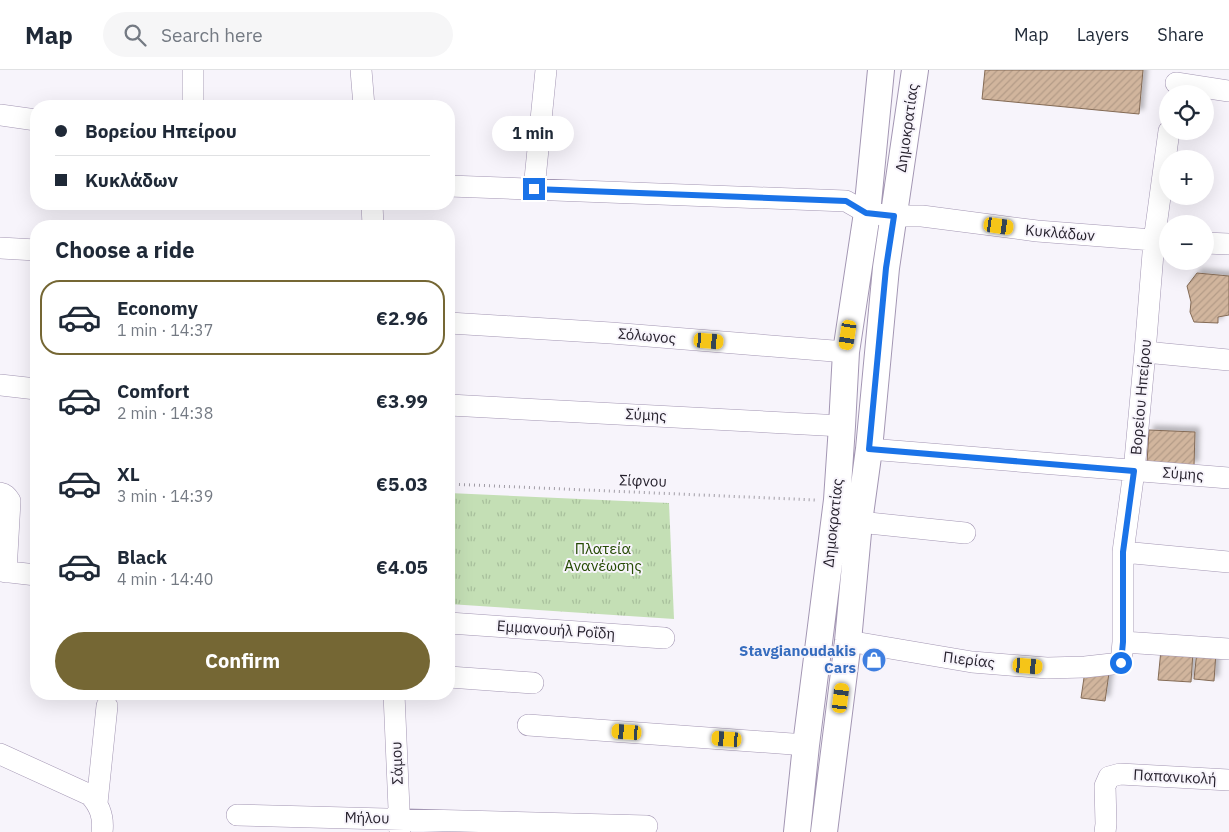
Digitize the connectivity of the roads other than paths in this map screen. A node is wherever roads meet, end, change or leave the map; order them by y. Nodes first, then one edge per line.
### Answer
1 (193, 70) edge
2 (361, 70) edge
3 (546, 70) edge
4 (881, 70) edge
5 (915, 70) edge
6 (1176, 82) edge
7 (1229, 91) edge
8 (193, 100) edge
9 (364, 100) edge
10 (0, 115) edge
11 (30, 119) edge
12 (1168, 140) edge
13 (455, 186) edge
14 (534, 189) junction
15 (866, 213) junction
16 (1162, 215) edge
17 (894, 216) junction
18 (1159, 241) edge
19 (1214, 243) edge
20 (1229, 244) edge
21 (0, 248) edge
22 (1159, 248) edge
23 (30, 250) edge
24 (455, 323) edge
25 (846, 352) junction
26 (1145, 352) junction
27 (1229, 360) edge
28 (0, 385) edge
29 (30, 388) edge
30 (455, 405) edge
31 (842, 426) junction
32 (869, 449) junction
33 (1134, 471) junction
34 (1229, 478) edge
35 (0, 493) edge
36 (859, 522) junction
37 (965, 533) dead end
38 (1123, 552) junction
39 (1229, 562) edge
40 (3, 571) edge
41 (30, 574) edge
42 (455, 622) edge
43 (664, 638) dead end
44 (848, 641) junction
45 (1229, 649) edge
46 (1122, 653) junction
47 (455, 677) edge
48 (533, 683) dead end
49 (394, 700) edge
50 (107, 706) dead end
51 (528, 725) dead end
52 (806, 745) junction
53 (0, 754) edge
54 (1229, 780) edge
55 (97, 803) junction
56 (237, 815) dead end
57 (400, 825) edge
58 (647, 826) dead end
59 (481, 827) edge
60 (102, 832) edge
61 (797, 832) edge
62 (824, 832) edge
63 (1105, 832) edge

1 - 8 street
2 - 9 street
3 - 14 street
4 - 15 main road, Δημοκρατίας
5 - 17 main road, Δημοκρατίας
6 - 7 street
10 - 11 street
12 - 16 street, Βορείου Ηπείρου
13 - 14 street
14 - 15 street
15 - 17 street
15 - 25 main road, Δημοκρατίας
17 - 18 street, Κυκλάδων
17 - 32 main road, Δημοκρατίας
19 - 20 street
21 - 23 street
22 - 26 street, Βορείου Ηπείρου
24 - 25 street, Σόλωνος
25 - 31 main road, Δημοκρατίας
26 - 27 street
26 - 33 street, Βορείου Ηπείρου
28 - 29 street
30 - 31 street, Σύμης
31 - 52 main road, Δημοκρατίας
32 - 33 street, Σύμης
32 - 36 main road, Δημοκρατίας
33 - 34 street, Σύμης
33 - 38 street, Βορείου Ηπείρου
35 - 40 street
36 - 37 street
36 - 44 main road, Δημοκρατίας
38 - 39 street
38 - 46 street, Βορείου Ηπείρου
40 - 41 street
42 - 43 street, Εμμανουήλ Ροΐδη
44 - 46 street, Πιερίας
44 - 62 main road, Δημοκρατίας
45 - 46 street, Πιερίας
47 - 48 street
49 - 57 street, Σάμου
50 - 55 street
51 - 52 street
52 - 61 main road, Δημοκρατίας
53 - 55 street
54 - 63 street, Παπανικολή
55 - 60 street
56 - 57 street, Μήλου
57 - 59 street, Μήλου
58 - 59 street, Μήλου

